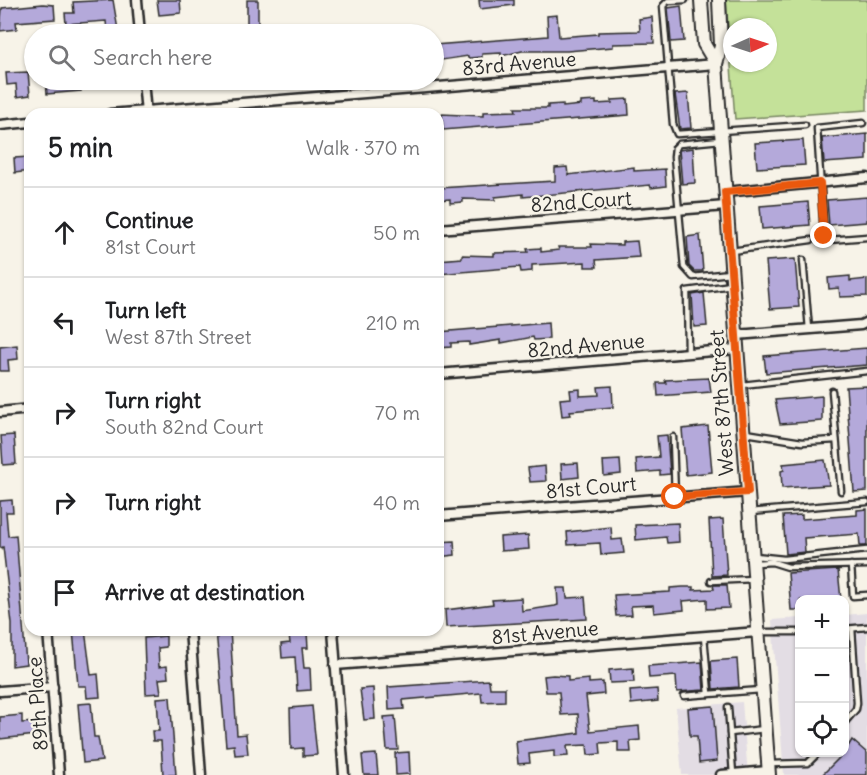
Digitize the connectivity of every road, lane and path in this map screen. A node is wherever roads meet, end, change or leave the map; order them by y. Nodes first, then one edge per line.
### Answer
1 (137, 0) edge
2 (685, 0) edge
3 (702, 0) edge
4 (719, 0) edge
5 (139, 24) edge
6 (716, 64) junction
7 (668, 68) junction
8 (444, 87) edge
9 (144, 90) edge
10 (407, 90) edge
11 (146, 108) edge
12 (193, 108) edge
13 (24, 123) edge
14 (863, 123) dead end
15 (0, 125) edge
16 (805, 125) dead end
17 (721, 136) junction
18 (867, 178) edge
19 (820, 183) junction
20 (725, 192) junction
21 (726, 207) junction
22 (679, 210) junction
23 (444, 229) edge
24 (867, 237) edge
25 (811, 240) dead end
26 (730, 251) junction
27 (803, 260) dead end
28 (732, 279) junction
29 (867, 322) edge
30 (809, 329) junction
31 (736, 335) junction
32 (737, 349) junction
33 (688, 353) junction
34 (867, 371) edge
35 (444, 373) edge
36 (740, 385) junction
37 (832, 391) dead end
38 (24, 409) edge
39 (0, 411) edge
40 (743, 433) junction
41 (673, 436) dead end
42 (836, 440) junction
43 (841, 491) dead end
44 (748, 492) junction
45 (675, 497) junction
46 (867, 502) edge
47 (749, 512) junction
48 (444, 516) edge
49 (867, 550) edge
50 (753, 559) junction
51 (851, 565) junction
52 (867, 565) edge
53 (754, 579) junction
54 (711, 581) dead end
55 (867, 595) edge
56 (867, 627) edge
57 (849, 629) edge
58 (852, 629) junction
59 (758, 632) junction
60 (795, 632) edge
61 (48, 636) edge
62 (190, 636) edge
63 (334, 636) edge
64 (704, 636) junction
65 (336, 665) junction
66 (52, 687) junction
67 (762, 690) junction
68 (0, 691) edge
69 (708, 694) junction
70 (684, 696) dead end
71 (728, 707) dead end
72 (849, 718) edge
73 (765, 729) junction
74 (730, 733) junction
75 (810, 757) edge
76 (815, 757) edge
77 (811, 761) junction
78 (768, 770) edge
79 (733, 774) edge
80 (59, 775) edge
81 (201, 775) edge
82 (344, 775) edge
83 (721, 775) edge

1 - 5 street
2 - 7 lane
3 - 6 main road, West 87th Street
4 - 6 main road, West 87th Street
6 - 7 street, 83rd Avenue
6 - 17 main road, West 87th Street
7 - 8 street, 83rd Avenue
7 - 17 lane
9 - 11 street
10 - 12 street, 83rd Avenue
13 - 15 street
14 - 19 lane
16 - 17 lane
17 - 20 main road, West 87th Street
17 - 22 lane
18 - 19 street
19 - 20 street
19 - 24 lane
20 - 21 main road, West 87th Street
21 - 22 street, 82nd Court
21 - 26 main road, West 87th Street
22 - 23 street, 82nd Court
22 - 28 lane
25 - 26 lane
26 - 28 main road, West 87th Street
27 - 30 lane
28 - 31 main road, West 87th Street
28 - 33 lane
29 - 30 street
30 - 31 street
31 - 32 main road, West 87th Street
32 - 33 street, 82nd Avenue
32 - 36 main road, West 87th Street
33 - 35 street, 82nd Avenue
34 - 36 lane
36 - 40 main road, West 87th Street
37 - 42 lane
38 - 39 street
40 - 42 lane
40 - 44 main road, West 87th Street
41 - 45 lane
42 - 43 lane
44 - 45 street, 81st Court
44 - 47 main road, West 87th Street
45 - 48 street, 81st Court
46 - 47 lane
47 - 50 main road, West 87th Street
49 - 50 lane
50 - 51 lane
50 - 53 main road, West 87th Street
51 - 52 lane
51 - 55 lane
53 - 54 lane
53 - 59 main road, West 87th Street
56 - 58 lane
57 - 58 lane
58 - 72 lane
59 - 60 lane
59 - 64 street, 81st Avenue
59 - 67 main road, West 87th Street
61 - 66 street, 89th Place
62 - 81 street
63 - 65 street
64 - 65 street, 81st Avenue
64 - 69 lane
65 - 82 street
66 - 68 street
66 - 80 street, 89th Place
67 - 69 lane
67 - 73 main road, West 87th Street
69 - 70 lane
71 - 74 lane
73 - 74 lane
73 - 78 main road, West 87th Street
74 - 79 lane
75 - 77 lane
76 - 77 lane
77 - 78 lane
78 - 79 street
79 - 83 street

